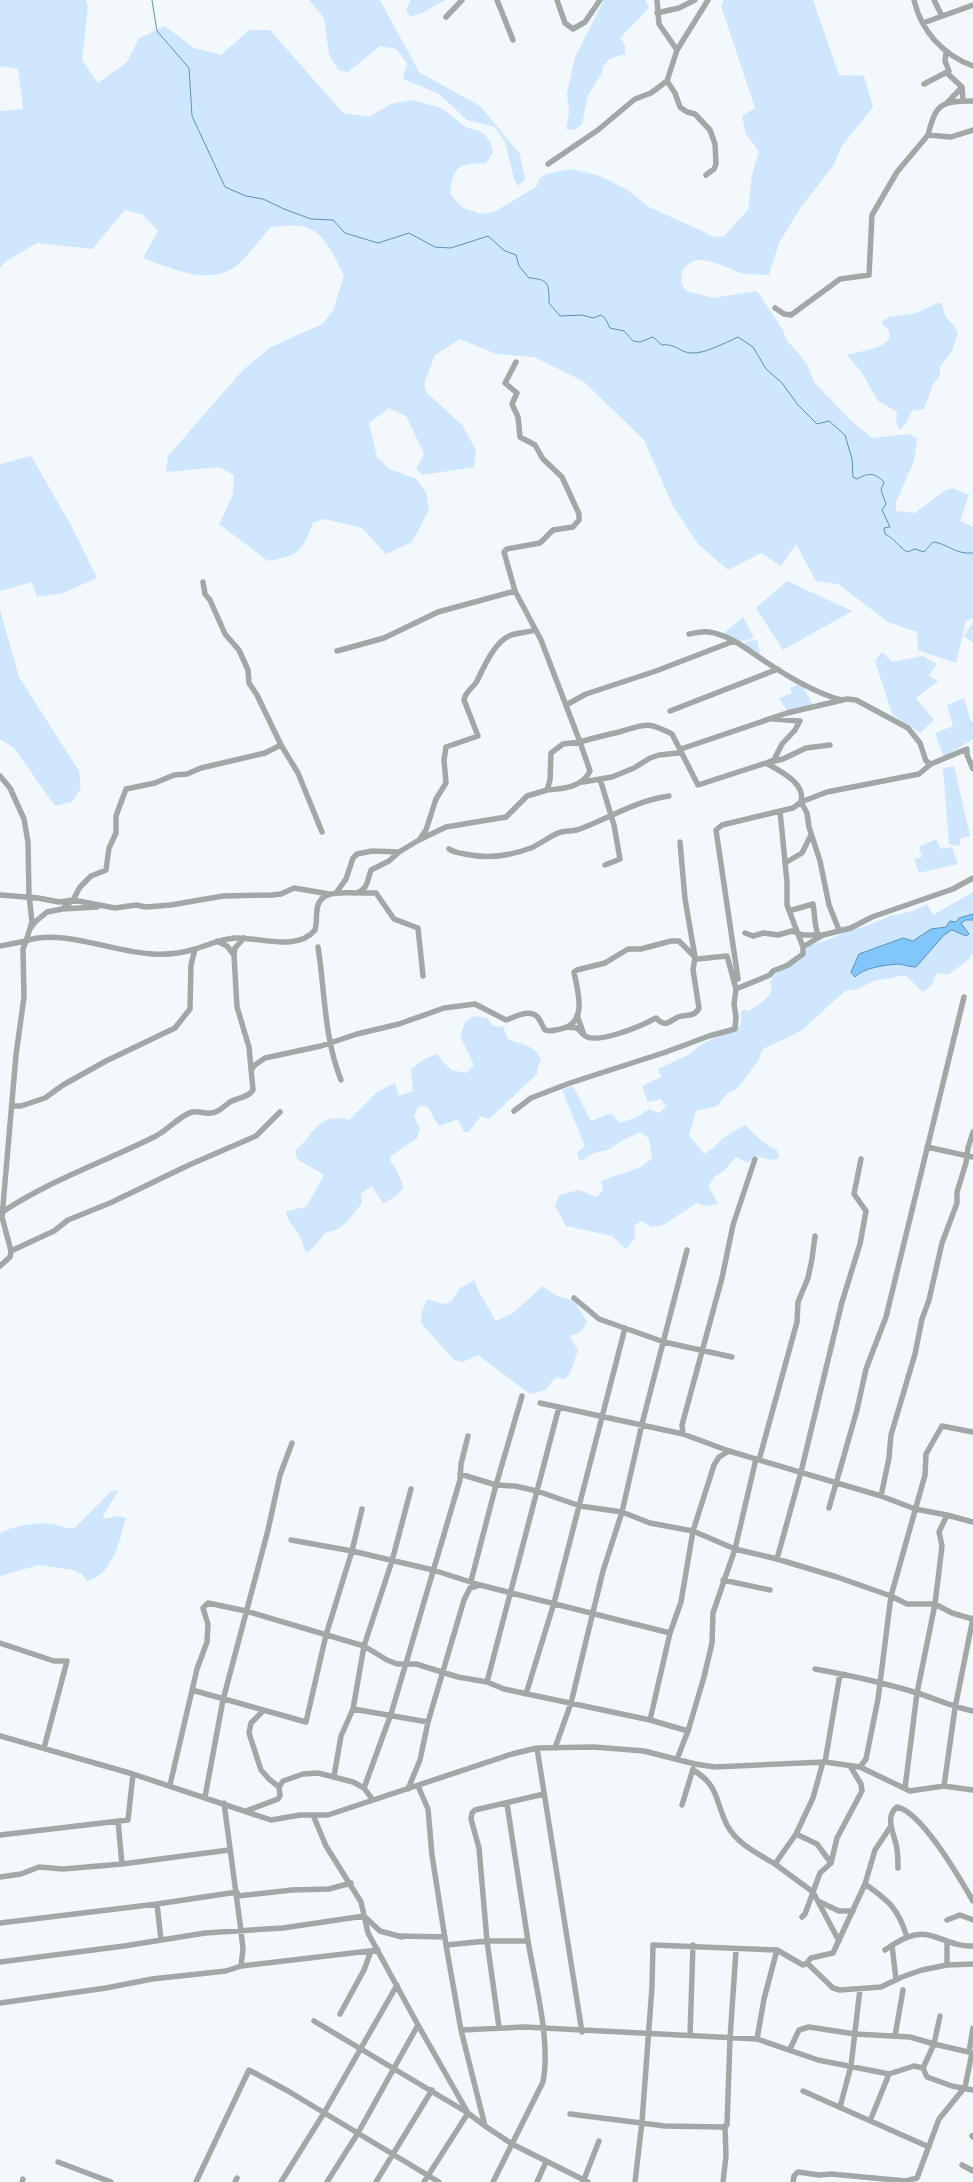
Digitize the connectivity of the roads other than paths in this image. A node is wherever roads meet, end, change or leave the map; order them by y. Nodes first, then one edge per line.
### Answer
1 (462, 0) edge
2 (497, 0) edge
3 (558, 0) edge
4 (600, 0) edge
5 (657, 0) edge
6 (695, 0) edge
7 (914, 0) edge
8 (934, 0) edge
9 (706, 1) edge
10 (973, 5) edge
11 (657, 13) junction
12 (942, 16) junction
13 (446, 17) dead end
14 (923, 23) junction
15 (513, 40) dead end
16 (677, 50) junction
17 (946, 53) junction
18 (973, 66) edge
19 (949, 71) junction
20 (667, 81) junction
21 (924, 84) dead end
22 (962, 87) junction
23 (963, 101) junction
24 (973, 101) edge
25 (948, 102) junction
26 (973, 130) edge
27 (928, 135) junction
28 (548, 164) dead end
29 (706, 175) dead end
30 (774, 308) dead end
31 (516, 362) dead end
32 (203, 582) dead end
33 (515, 591) junction
34 (535, 630) junction
35 (690, 634) dead end
36 (734, 641) junction
37 (337, 651) dead end
38 (778, 669) junction
39 (841, 700) junction
40 (566, 705) junction
41 (670, 711) dead end
42 (771, 718) junction
43 (580, 742) junction
44 (830, 744) dead end
45 (281, 745) junction
46 (970, 747) edge
47 (681, 749) junction
48 (766, 763) junction
49 (931, 764) junction
50 (973, 769) edge
51 (0, 776) edge
52 (600, 779) junction
53 (581, 782) junction
54 (547, 790) junction
55 (670, 796) dead end
56 (801, 802) junction
57 (780, 811) junction
58 (610, 817) junction
59 (322, 832) dead end
60 (811, 835) junction
61 (419, 840) junction
62 (680, 842) dead end
63 (449, 849) dead end
64 (399, 852) junction
65 (785, 863) junction
66 (605, 865) dead end
67 (973, 878) edge
68 (332, 893) junction
69 (358, 893) junction
70 (0, 895) edge
71 (29, 898) junction
72 (73, 900) junction
73 (105, 907) junction
74 (62, 909) junction
75 (789, 911) junction
76 (30, 929) junction
77 (840, 930) junction
78 (745, 933) dead end
79 (798, 934) junction
80 (820, 934) junction
81 (244, 938) junction
82 (216, 941) junction
83 (26, 942) junction
84 (0, 946) edge
85 (318, 946) dead end
86 (803, 946) junction
87 (194, 949) junction
88 (234, 956) junction
89 (695, 957) junction
90 (423, 976) dead end
91 (738, 989) junction
92 (964, 997) dead end
93 (577, 1015) junction
94 (567, 1027) junction
95 (584, 1035) junction
96 (330, 1043) junction
97 (251, 1070) junction
98 (341, 1080) dead end
99 (12, 1106) junction
100 (514, 1111) dead end
101 (280, 1112) dead end
102 (973, 1132) edge
103 (927, 1147) junction
104 (970, 1156) edge
105 (755, 1159) dead end
106 (861, 1159) dead end
107 (0, 1186) edge
108 (4, 1194) junction
109 (2, 1213) edge
110 (814, 1236) dead end
111 (687, 1250) dead end
112 (11, 1251) junction
113 (0, 1266) edge
114 (574, 1298) dead end
115 (625, 1328) junction
116 (664, 1342) junction
117 (701, 1351) junction
118 (732, 1357) dead end
119 (522, 1396) dead end
120 (540, 1403) dead end
121 (559, 1407) junction
122 (602, 1416) junction
123 (642, 1424) junction
124 (973, 1432) edge
125 (683, 1434) junction
126 (468, 1436) dead end
127 (292, 1443) dead end
128 (729, 1451) junction
129 (758, 1459) junction
130 (801, 1472) junction
131 (460, 1474) junction
132 (837, 1483) junction
133 (496, 1485) junction
134 (412, 1490) dead end
135 (537, 1491) junction
136 (881, 1496) junction
137 (580, 1506) junction
138 (829, 1508) dead end
139 (362, 1509) dead end
140 (915, 1509) junction
141 (622, 1512) junction
142 (947, 1515) junction
143 (973, 1522) edge
144 (693, 1531) junction
145 (291, 1540) dead end
146 (735, 1549) junction
147 (352, 1551) junction
148 (777, 1559) junction
149 (392, 1561) junction
150 (433, 1570) junction
151 (723, 1580) junction
152 (471, 1581) junction
153 (480, 1585) junction
154 (770, 1590) dead end
155 (512, 1592) junction
156 (891, 1596) junction
157 (554, 1603) junction
158 (935, 1604) junction
159 (246, 1610) junction
160 (593, 1614) junction
161 (973, 1619) edge
162 (670, 1633) junction
163 (326, 1636) junction
164 (0, 1643) edge
165 (364, 1646) junction
166 (406, 1665) junction
167 (815, 1669) dead end
168 (442, 1672) junction
169 (840, 1674) junction
170 (880, 1681) junction
171 (487, 1682) junction
172 (192, 1690) junction
173 (917, 1692) junction
174 (526, 1694) junction
175 (223, 1700) junction
176 (571, 1703) junction
177 (956, 1708) junction
178 (353, 1709) junction
179 (263, 1711) junction
180 (973, 1711) edge
181 (391, 1714) junction
182 (650, 1720) junction
183 (428, 1722) junction
184 (688, 1731) junction
185 (0, 1736) edge
186 (44, 1748) junction
187 (537, 1748) junction
188 (555, 1748) junction
189 (677, 1759) junction
190 (824, 1762) junction
191 (850, 1766) junction
192 (694, 1767) junction
193 (860, 1767) junction
194 (133, 1774) junction
195 (334, 1776) junction
196 (170, 1786) junction
197 (418, 1786) junction
198 (944, 1786) junction
199 (279, 1787) junction
200 (364, 1788) junction
201 (905, 1788) junction
202 (408, 1789) junction
203 (973, 1790) edge
204 (544, 1794) junction
205 (204, 1797) junction
206 (372, 1800) junction
207 (224, 1803) junction
208 (507, 1804) junction
209 (682, 1805) dead end
210 (246, 1811) junction
211 (313, 1815) junction
212 (118, 1820) junction
213 (891, 1826) junction
214 (796, 1834) junction
215 (0, 1835) edge
216 (229, 1850) junction
217 (831, 1863) junction
218 (122, 1864) junction
219 (774, 1864) junction
220 (898, 1868) dead end
221 (0, 1877) edge
222 (350, 1883) junction
223 (864, 1884) junction
224 (813, 1892) junction
225 (237, 1894) junction
226 (973, 1901) edge
227 (820, 1902) junction
228 (157, 1904) junction
229 (853, 1911) junction
230 (364, 1916) junction
231 (802, 1917) dead end
232 (947, 1920) dead end
233 (973, 1920) edge
234 (0, 1922) edge
235 (241, 1931) junction
236 (368, 1932) junction
237 (402, 1936) junction
238 (445, 1937) junction
239 (907, 1937) junction
240 (161, 1940) junction
241 (487, 1941) junction
242 (528, 1941) junction
243 (839, 1941) junction
244 (947, 1943) junction
245 (446, 1945) junction
246 (694, 1945) junction
247 (892, 1945) junction
248 (973, 1946) edge
249 (374, 1950) junction
250 (736, 1950) junction
251 (777, 1950) junction
252 (885, 1950) dead end
253 (0, 1962) edge
254 (807, 1963) junction
255 (973, 1964) edge
256 (947, 1965) junction
257 (241, 1966) junction
258 (896, 1980) junction
259 (397, 1985) junction
260 (860, 1989) junction
261 (903, 1990) dead end
262 (0, 2002) edge
263 (340, 2014) dead end
264 (940, 2016) dead end
265 (314, 2021) dead end
266 (418, 2025) junction
267 (499, 2027) junction
268 (543, 2028) junction
269 (973, 2028) edge
270 (461, 2030) junction
271 (582, 2032) junction
272 (648, 2033) junction
273 (855, 2034) junction
274 (690, 2036) junction
275 (895, 2036) junction
276 (730, 2039) junction
277 (757, 2039) junction
278 (934, 2044) junction
279 (361, 2048) junction
280 (790, 2049) junction
281 (971, 2052) edge
282 (851, 2066) junction
283 (394, 2068) junction
284 (923, 2068) junction
285 (889, 2074) junction
286 (965, 2087) junction
287 (432, 2090) junction
288 (973, 2090) edge
289 (803, 2091) dead end
290 (840, 2108) junction
291 (468, 2112) junction
292 (324, 2113) junction
293 (570, 2114) dead end
294 (870, 2121) junction
295 (642, 2122) junction
296 (484, 2126) junction
297 (725, 2126) junction
298 (358, 2133) junction
299 (600, 2141) dead end
300 (512, 2144) junction
301 (928, 2146) junction
302 (393, 2155) junction
303 (58, 2162) dead end
304 (546, 2162) junction
305 (962, 2165) dead end
306 (973, 2171) edge
307 (831, 2174) junction
308 (428, 2176) junction
309 (877, 2180) edge
310 (917, 2180) edge
311 (585, 2181) edge
312 (111, 2182) edge
313 (196, 2182) edge
314 (281, 2182) edge
315 (326, 2182) edge
316 (376, 2182) edge
317 (424, 2182) edge
318 (439, 2182) edge
319 (493, 2182) edge
320 (537, 2182) edge
321 (635, 2182) edge
322 (723, 2182) edge
323 (793, 2182) edge
324 (830, 2182) edge

1 - 13 street
2 - 15 street
3 - 4 street
5 - 11 street
6 - 11 street
7 - 14 street
8 - 12 street
9 - 16 street
10 - 12 street
11 - 16 street
12 - 14 street
14 - 17 street
16 - 20 street
17 - 18 street
17 - 19 street
19 - 21 street
19 - 22 street
20 - 28 street
20 - 29 street
22 - 23 street
22 - 25 street
23 - 24 street
23 - 25 street
25 - 27 street
26 - 27 street
27 - 30 street
31 - 33 street
32 - 45 street
33 - 34 street
33 - 37 street
34 - 40 street
34 - 61 street
35 - 36 street
36 - 38 street
36 - 40 street
38 - 39 street
38 - 41 street
39 - 42 street
39 - 49 street
40 - 43 street
42 - 47 street
42 - 48 street
43 - 47 street
43 - 53 street
43 - 54 street
44 - 48 street
45 - 59 street
45 - 72 street
46 - 49 street
46 - 50 street
47 - 48 street
47 - 52 street
48 - 56 street
49 - 56 street
51 - 71 street
52 - 53 street
52 - 58 street
53 - 54 street
54 - 61 street
55 - 58 street
56 - 57 street
56 - 60 street
57 - 65 street
57 - 91 street
58 - 63 street
58 - 66 street
60 - 65 street
60 - 77 street
61 - 64 street
62 - 89 street
64 - 68 street
64 - 69 street
65 - 75 street
67 - 77 street
68 - 69 street
68 - 73 street
68 - 81 street
69 - 90 street
70 - 71 street
71 - 72 street
71 - 76 street
72 - 73 street
72 - 74 street
73 - 74 street
74 - 76 street
75 - 79 street
75 - 80 street
76 - 83 street
77 - 80 street
78 - 79 street
79 - 80 street
79 - 86 street
80 - 86 street
81 - 82 street
81 - 88 street
82 - 87 street
82 - 88 street
83 - 84 street
83 - 87 street
83 - 99 street
85 - 96 street
86 - 91 street
87 - 99 street
88 - 97 street
89 - 91 street
89 - 93 street
89 - 95 street
91 - 100 street
92 - 103 street
93 - 94 street
93 - 95 street
94 - 95 street
94 - 96 street
96 - 97 street
96 - 98 street
97 - 109 street
99 - 108 street
101 - 112 street
102 - 104 street
103 - 104 street
103 - 132 street
104 - 136 street
105 - 117 street
106 - 130 street
107 - 108 street
108 - 109 street
109 - 112 street
110 - 129 street
111 - 116 street
112 - 113 street
114 - 115 street
115 - 116 street
115 - 122 street
116 - 117 street
116 - 123 street
117 - 118 street
117 - 125 street
119 - 133 street
120 - 121 street
121 - 122 street
121 - 135 street
122 - 123 street
122 - 137 street
123 - 125 street
123 - 141 street
124 - 140 street
125 - 128 street
126 - 131 street
127 - 159 street
128 - 129 street
128 - 144 street
129 - 130 street
129 - 146 street
130 - 132 street
130 - 148 street
131 - 133 street
131 - 150 street
132 - 136 street
132 - 138 street
133 - 135 street
133 - 152 street
134 - 149 street
135 - 137 street
135 - 155 street
136 - 140 street
137 - 141 street
137 - 157 street
139 - 147 street
140 - 142 street
140 - 156 street
141 - 144 street
141 - 160 street
142 - 143 street
142 - 158 street
144 - 146 street
144 - 162 street
145 - 147 street
146 - 148 street
146 - 151 street
147 - 149 street
147 - 163 street
148 - 156 street
149 - 150 street
149 - 165 street
150 - 152 street
150 - 166 street
151 - 154 street
151 - 184 street
152 - 153 street
153 - 155 street
153 - 168 street
155 - 157 street
155 - 171 street
156 - 158 street
156 - 170 street
157 - 160 street
157 - 174 street
158 - 161 street
158 - 173 street
159 - 163 street
159 - 172 street
159 - 175 street
160 - 162 street
160 - 176 street
161 - 177 street
162 - 182 street
163 - 165 street
163 - 179 street
164 - 186 street
165 - 166 street
165 - 178 street
166 - 168 street
166 - 181 street
167 - 169 street
168 - 171 street
168 - 183 street
169 - 170 street
169 - 190 street
170 - 173 street
170 - 193 street
171 - 174 street
172 - 175 street
172 - 196 street
173 - 177 street
173 - 201 street
174 - 176 street
175 - 179 street
175 - 205 street
176 - 182 street
176 - 188 street
177 - 180 street
177 - 198 street
178 - 181 street
178 - 195 street
179 - 199 street
181 - 183 street
181 - 200 street
182 - 184 street
183 - 202 street
184 - 189 street
185 - 186 street
186 - 194 street
187 - 188 street
187 - 197 street
187 - 204 street
188 - 189 street
189 - 192 street
190 - 191 street
190 - 192 street
190 - 214 street
191 - 193 street
191 - 217 street
192 - 209 street
192 - 219 street
193 - 201 street
194 - 196 street
194 - 212 street
195 - 199 street
195 - 200 street
196 - 205 street
197 - 202 street
197 - 238 street
198 - 201 street
198 - 203 street
199 - 210 street
200 - 206 street
202 - 206 street
204 - 208 street
204 - 271 street
205 - 207 street
206 - 211 street
207 - 210 street
207 - 216 street
208 - 241 street
208 - 242 street
210 - 211 street
211 - 222 street
212 - 215 street
212 - 218 street
213 - 220 street
213 - 223 street
213 - 226 street
214 - 217 street
214 - 219 street
216 - 218 street
216 - 225 street
217 - 224 street
218 - 221 street
219 - 224 street
222 - 225 street
222 - 230 street
223 - 229 street
223 - 239 street
224 - 227 street
224 - 231 street
225 - 228 street
225 - 235 street
227 - 229 street
227 - 243 street
228 - 234 street
228 - 240 street
229 - 243 street
230 - 235 street
230 - 236 street
230 - 237 street
232 - 233 street
235 - 240 street
235 - 257 street
236 - 237 street
236 - 249 street
237 - 238 street
238 - 245 street
239 - 244 street
239 - 247 street
240 - 253 street
241 - 242 street
241 - 245 street
241 - 267 street
242 - 268 street
243 - 254 street
244 - 248 street
244 - 256 street
245 - 270 street
246 - 250 street
246 - 272 street
246 - 274 street
247 - 252 street
247 - 258 street
249 - 257 street
249 - 259 street
249 - 263 street
250 - 251 street
250 - 276 street
251 - 254 street
251 - 277 street
254 - 260 street
255 - 256 street
256 - 258 street
257 - 262 street
258 - 260 street
259 - 266 street
259 - 279 street
260 - 273 street
261 - 275 street
264 - 278 street
265 - 279 street
266 - 283 street
266 - 291 street
267 - 268 street
267 - 270 street
268 - 271 street
268 - 300 street
269 - 281 street
270 - 296 street
271 - 272 street
272 - 274 street
272 - 295 street
273 - 275 street
273 - 280 street
273 - 282 street
274 - 276 street
275 - 278 street
276 - 277 street
276 - 297 street
277 - 280 street
278 - 281 street
278 - 284 street
279 - 283 street
279 - 292 street
280 - 282 street
281 - 286 street
282 - 285 street
282 - 290 street
283 - 287 street
283 - 298 street
284 - 285 street
284 - 286 street
285 - 294 street
286 - 288 street
286 - 301 street
287 - 291 street
287 - 302 street
289 - 290 street
290 - 294 street
291 - 296 street
291 - 308 street
292 - 298 street
292 - 313 street
292 - 314 street
293 - 295 street
294 - 301 street
295 - 297 street
295 - 321 street
296 - 300 street
297 - 322 street
298 - 302 street
298 - 315 street
299 - 311 street
300 - 304 street
300 - 319 street
301 - 310 street
302 - 308 street
302 - 316 street
303 - 312 street
304 - 311 street
304 - 320 street
305 - 306 street
307 - 309 street
307 - 323 street
307 - 324 street
308 - 317 street
308 - 318 street
309 - 310 street

